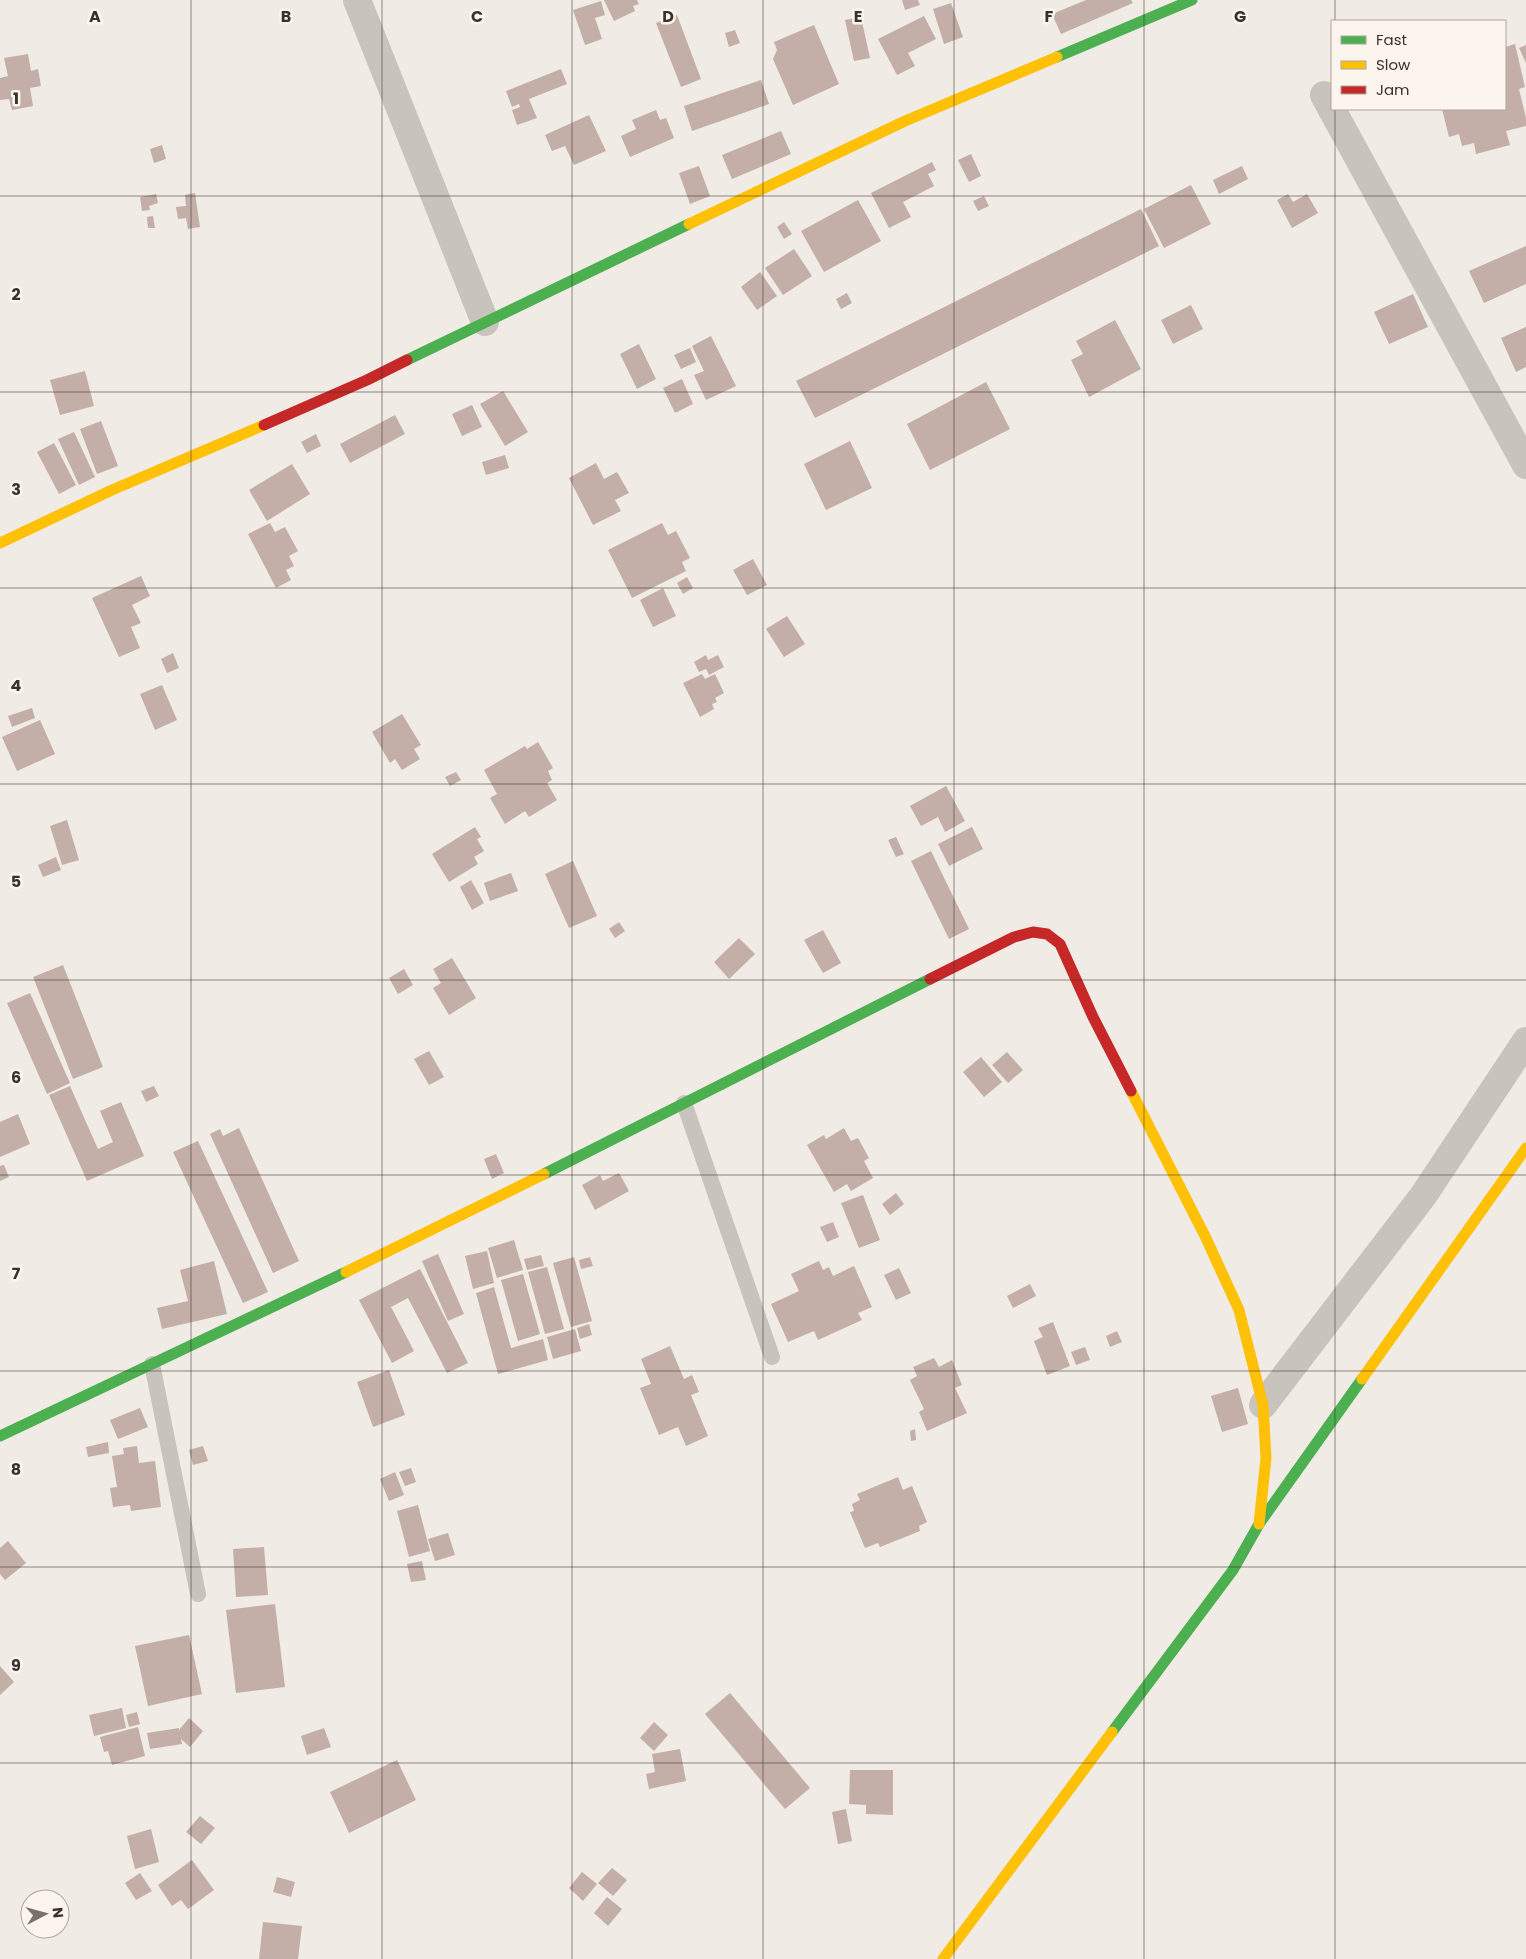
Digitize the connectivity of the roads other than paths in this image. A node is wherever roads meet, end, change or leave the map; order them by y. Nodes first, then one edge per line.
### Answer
1 (357, 0) edge
2 (1192, 0) edge
3 (1324, 95) dead end
4 (1331, 108) edge
5 (1332, 110) edge
6 (484, 322) junction
7 (1526, 465) edge
8 (0, 543) edge
9 (1526, 1041) edge
10 (684, 1104) junction
11 (1522, 1165) edge
12 (772, 1357) dead end
13 (152, 1364) junction
14 (1262, 1404) junction
15 (0, 1436) edge
16 (1259, 1524) junction
17 (198, 1594) dead end
18 (943, 1959) edge

1 - 6 street
2 - 6 street
3 - 4 street
5 - 7 street
6 - 8 street
9 - 14 street
10 - 12 lane
10 - 13 street
10 - 14 street
11 - 16 street
13 - 15 street
13 - 17 lane
14 - 16 street
16 - 18 street

